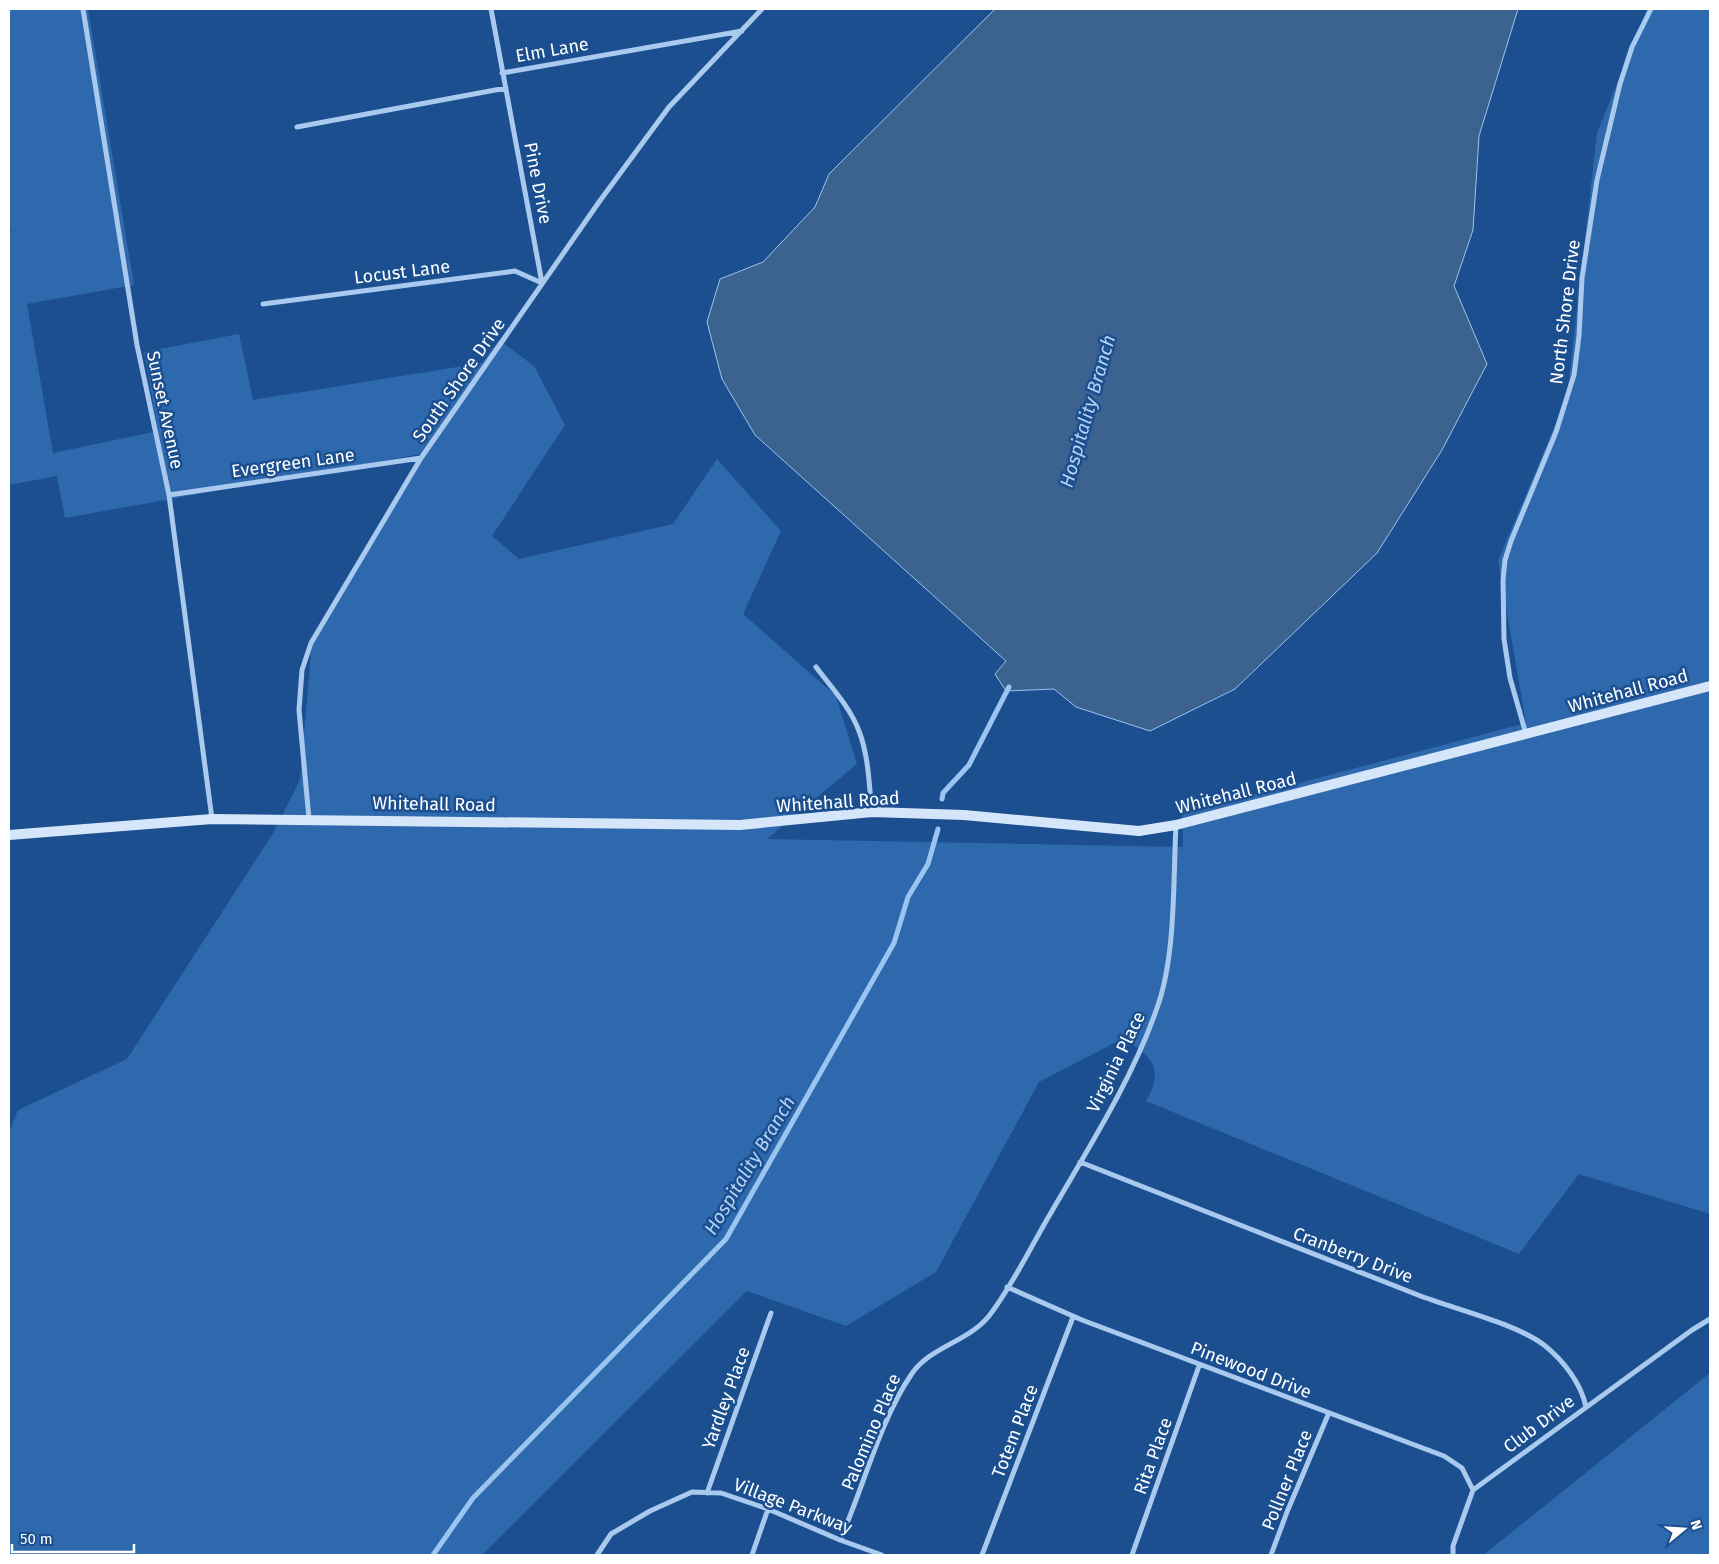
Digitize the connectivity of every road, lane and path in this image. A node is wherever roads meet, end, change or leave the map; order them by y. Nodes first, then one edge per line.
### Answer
1 (83, 9) edge
2 (491, 9) edge
3 (762, 9) edge
4 (1652, 9) edge
5 (742, 31) junction
6 (502, 72) junction
7 (506, 88) junction
8 (297, 127) dead end
9 (542, 283) junction
10 (263, 304) dead end
11 (421, 458) junction
12 (169, 496) junction
13 (816, 667) dead end
14 (1710, 686) edge
15 (1526, 735) junction
16 (872, 812) junction
17 (212, 819) junction
18 (309, 819) junction
19 (1176, 825) junction
20 (9, 835) edge
21 (1080, 1162) junction
22 (1007, 1288) junction
23 (771, 1313) dead end
24 (1073, 1317) junction
25 (1710, 1319) edge
26 (1200, 1366) junction
27 (1586, 1407) junction
28 (1328, 1415) junction
29 (1473, 1490) junction
30 (707, 1492) junction
31 (768, 1509) junction
32 (840, 1540) junction
33 (597, 1555) edge
34 (752, 1555) edge
35 (882, 1555) edge
36 (982, 1555) edge
37 (1132, 1555) edge
38 (1271, 1555) edge
39 (1453, 1555) edge

1 - 12 street, Sunset Avenue
2 - 6 street
3 - 5 street, South Shore Drive
4 - 15 street, North Shore Drive
5 - 6 street, Elm Lane
5 - 9 street, South Shore Drive
6 - 7 street, Elm Lane
7 - 8 street, Elm Lane
7 - 9 street, Pine Drive
9 - 10 street, Locust Lane
9 - 11 street, South Shore Drive
11 - 12 street, Evergreen Lane
11 - 18 street, South Shore Drive
12 - 17 street, Sunset Avenue
13 - 16 street
14 - 15 street, Whitehall Road
15 - 19 street, Whitehall Road
16 - 18 street, Whitehall Road
16 - 19 street, Whitehall Road
17 - 18 street, Whitehall Road
17 - 20 street, Whitehall Road
19 - 21 street, Virginia Place
21 - 22 street, Virginia Place
21 - 27 street, Cranberry Drive
22 - 24 street, Pinewood Drive
22 - 32 street, Palomino Place
23 - 30 street, Yardley Place
24 - 26 street, Pinewood Drive
24 - 36 street, Totem Place
25 - 27 street, Club Drive
26 - 28 street, Pinewood Drive
26 - 37 street, Rita Place
27 - 29 street, Club Drive
28 - 29 street, Pinewood Drive
28 - 38 street, Pollner Place
29 - 39 street
30 - 31 street, Village Parkway
30 - 33 street, Village Parkway
31 - 32 street, Village Parkway
31 - 34 street
32 - 35 street, Village Parkway

